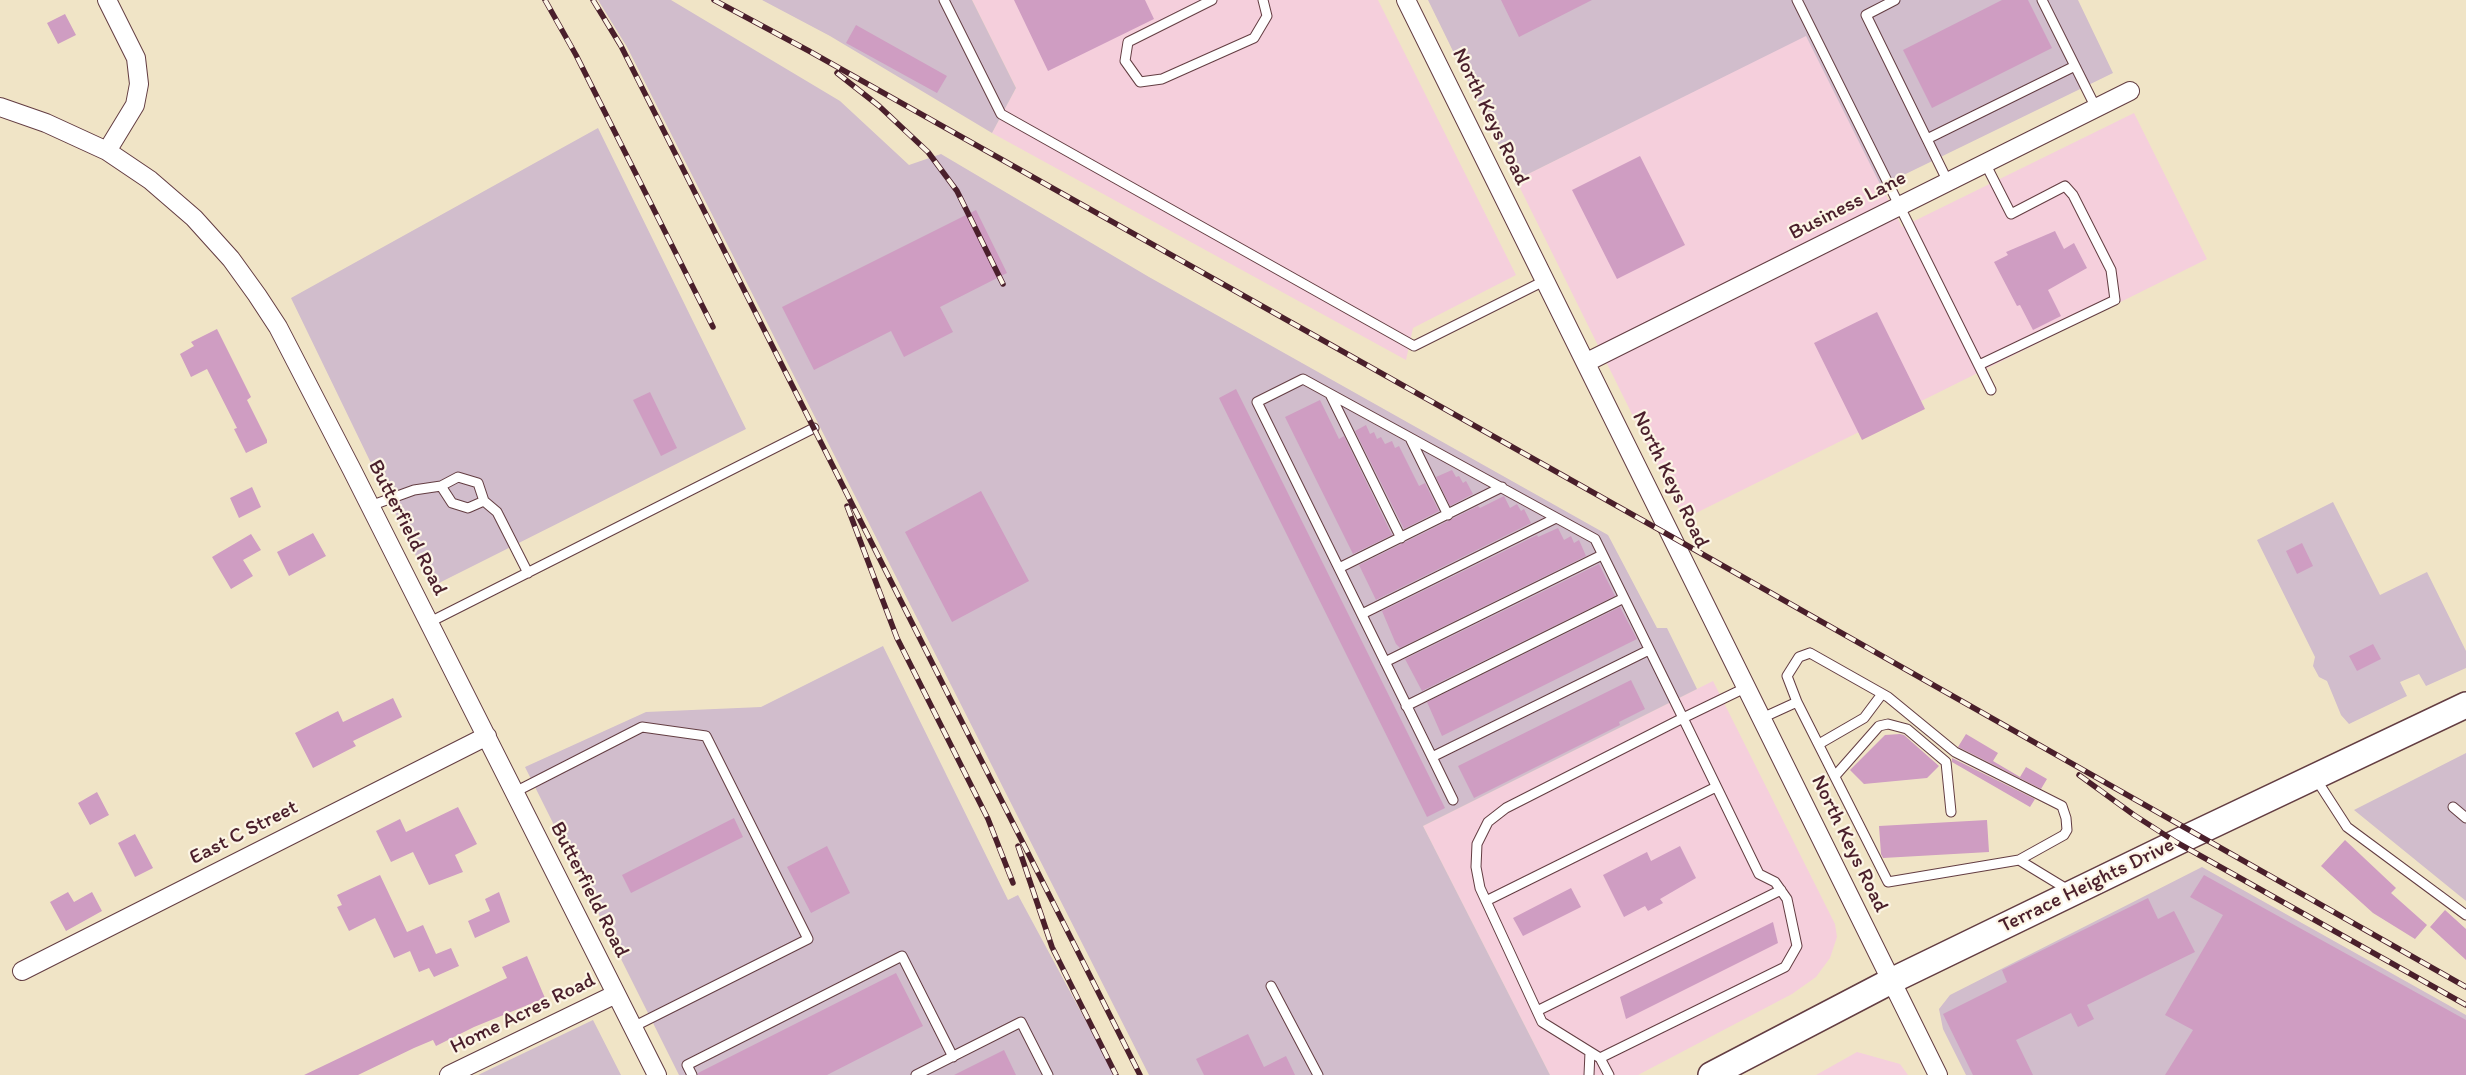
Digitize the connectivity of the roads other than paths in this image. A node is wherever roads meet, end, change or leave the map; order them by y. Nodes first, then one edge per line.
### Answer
1 (107, 0) edge
2 (944, 0) edge
3 (1212, 0) edge
4 (1262, 0) edge
5 (1406, 0) edge
6 (1797, 0) edge
7 (1896, 0) edge
8 (2042, 0) edge
9 (2075, 66) junction
10 (2130, 91) dead end
11 (0, 107) edge
12 (2096, 108) junction
13 (1926, 139) junction
14 (107, 151) junction
15 (1985, 164) junction
16 (1948, 182) junction
17 (1900, 206) junction
18 (1546, 280) junction
19 (1587, 362) junction
20 (1979, 365) junction
21 (1991, 390) dead end
22 (1330, 394) junction
23 (814, 428) dead end
24 (1411, 440) junction
25 (441, 486) junction
26 (1502, 488) junction
27 (484, 501) junction
28 (370, 506) junction
29 (1448, 515) junction
30 (1556, 518) junction
31 (1401, 538) junction
32 (1602, 554) junction
33 (1339, 568) junction
34 (528, 572) junction
35 (1624, 598) junction
36 (1362, 614) junction
37 (430, 622) junction
38 (1649, 650) junction
39 (1385, 662) junction
40 (1747, 687) junction
41 (1882, 694) junction
42 (1797, 702) junction
43 (2466, 705) edge
44 (1406, 706) junction
45 (1683, 718) junction
46 (1762, 718) junction
47 (487, 736) junction
48 (1819, 744) junction
49 (1432, 757) junction
50 (1835, 776) junction
51 (2314, 777) junction
52 (1716, 787) junction
53 (515, 792) junction
54 (1453, 800) dead end
55 (2453, 807) dead end
56 (1951, 812) dead end
57 (2466, 818) edge
58 (2019, 860) junction
59 (1781, 890) junction
60 (2073, 893) junction
61 (1486, 900) junction
62 (2466, 915) edge
63 (22, 971) dead end
64 (1891, 981) junction
65 (1271, 986) dead end
66 (616, 994) junction
67 (1537, 1011) junction
68 (633, 1027) junction
69 (1590, 1052) junction
70 (953, 1057) junction
71 (1600, 1058) junction
72 (449, 1075) edge
73 (657, 1075) edge
74 (692, 1075) edge
75 (916, 1075) edge
76 (1048, 1075) edge
77 (1318, 1075) edge
78 (1589, 1075) edge
79 (1609, 1075) edge
80 (1711, 1075) edge
81 (1938, 1075) edge

1 - 14 street
2 - 18 lane
3 - 4 lane
5 - 18 street, North Keys Road
6 - 17 lane
7 - 13 lane
8 - 9 lane
9 - 12 lane
9 - 13 lane
10 - 12 street, Business Lane
11 - 14 street, Butterfield Road
12 - 15 street, Business Lane
13 - 16 lane
14 - 28 street, Butterfield Road
15 - 16 street, Business Lane
15 - 20 lane
16 - 17 street, Business Lane
17 - 19 street, Business Lane
17 - 20 lane
18 - 19 street, North Keys Road
19 - 40 street, North Keys Road
20 - 21 lane
22 - 24 lane
22 - 31 lane
22 - 33 lane
23 - 34 lane
24 - 26 lane
24 - 29 lane
25 - 27 lane
25 - 27 lane
25 - 28 lane
26 - 29 lane
26 - 30 lane
27 - 34 lane
28 - 37 street, Butterfield Road
29 - 31 lane
30 - 32 lane
30 - 36 lane
31 - 33 lane
32 - 35 lane
32 - 39 lane
33 - 36 lane
34 - 37 lane
35 - 38 lane
35 - 44 lane
36 - 39 lane
37 - 47 street, Butterfield Road
38 - 45 lane
38 - 49 lane
39 - 44 lane
40 - 45 lane
40 - 46 street, North Keys Road
41 - 42 lane
41 - 48 lane
41 - 58 lane
42 - 46 lane
42 - 48 lane
43 - 51 main road, Terrace Heights Drive
44 - 49 lane
45 - 52 lane
45 - 61 lane
46 - 64 street, North Keys Road
47 - 53 street, Butterfield Road
47 - 63 street, East C Street
48 - 50 lane
49 - 54 lane
50 - 56 lane
50 - 58 lane
51 - 60 main road, Terrace Heights Drive
51 - 62 lane
52 - 59 lane
52 - 61 lane
53 - 66 street, Butterfield Road
53 - 68 lane
55 - 57 lane
58 - 60 lane
59 - 67 lane
59 - 71 lane
60 - 64 main road, Terrace Heights Drive
61 - 67 lane
64 - 80 main road, Terrace Heights Drive
64 - 81 street, North Keys Road
65 - 77 lane
66 - 68 street, Butterfield Road
66 - 72 street, Home Acres Road
67 - 69 lane
68 - 73 street, Butterfield Road
69 - 71 lane
69 - 78 lane
70 - 74 lane
70 - 75 lane
70 - 76 lane
71 - 79 lane

